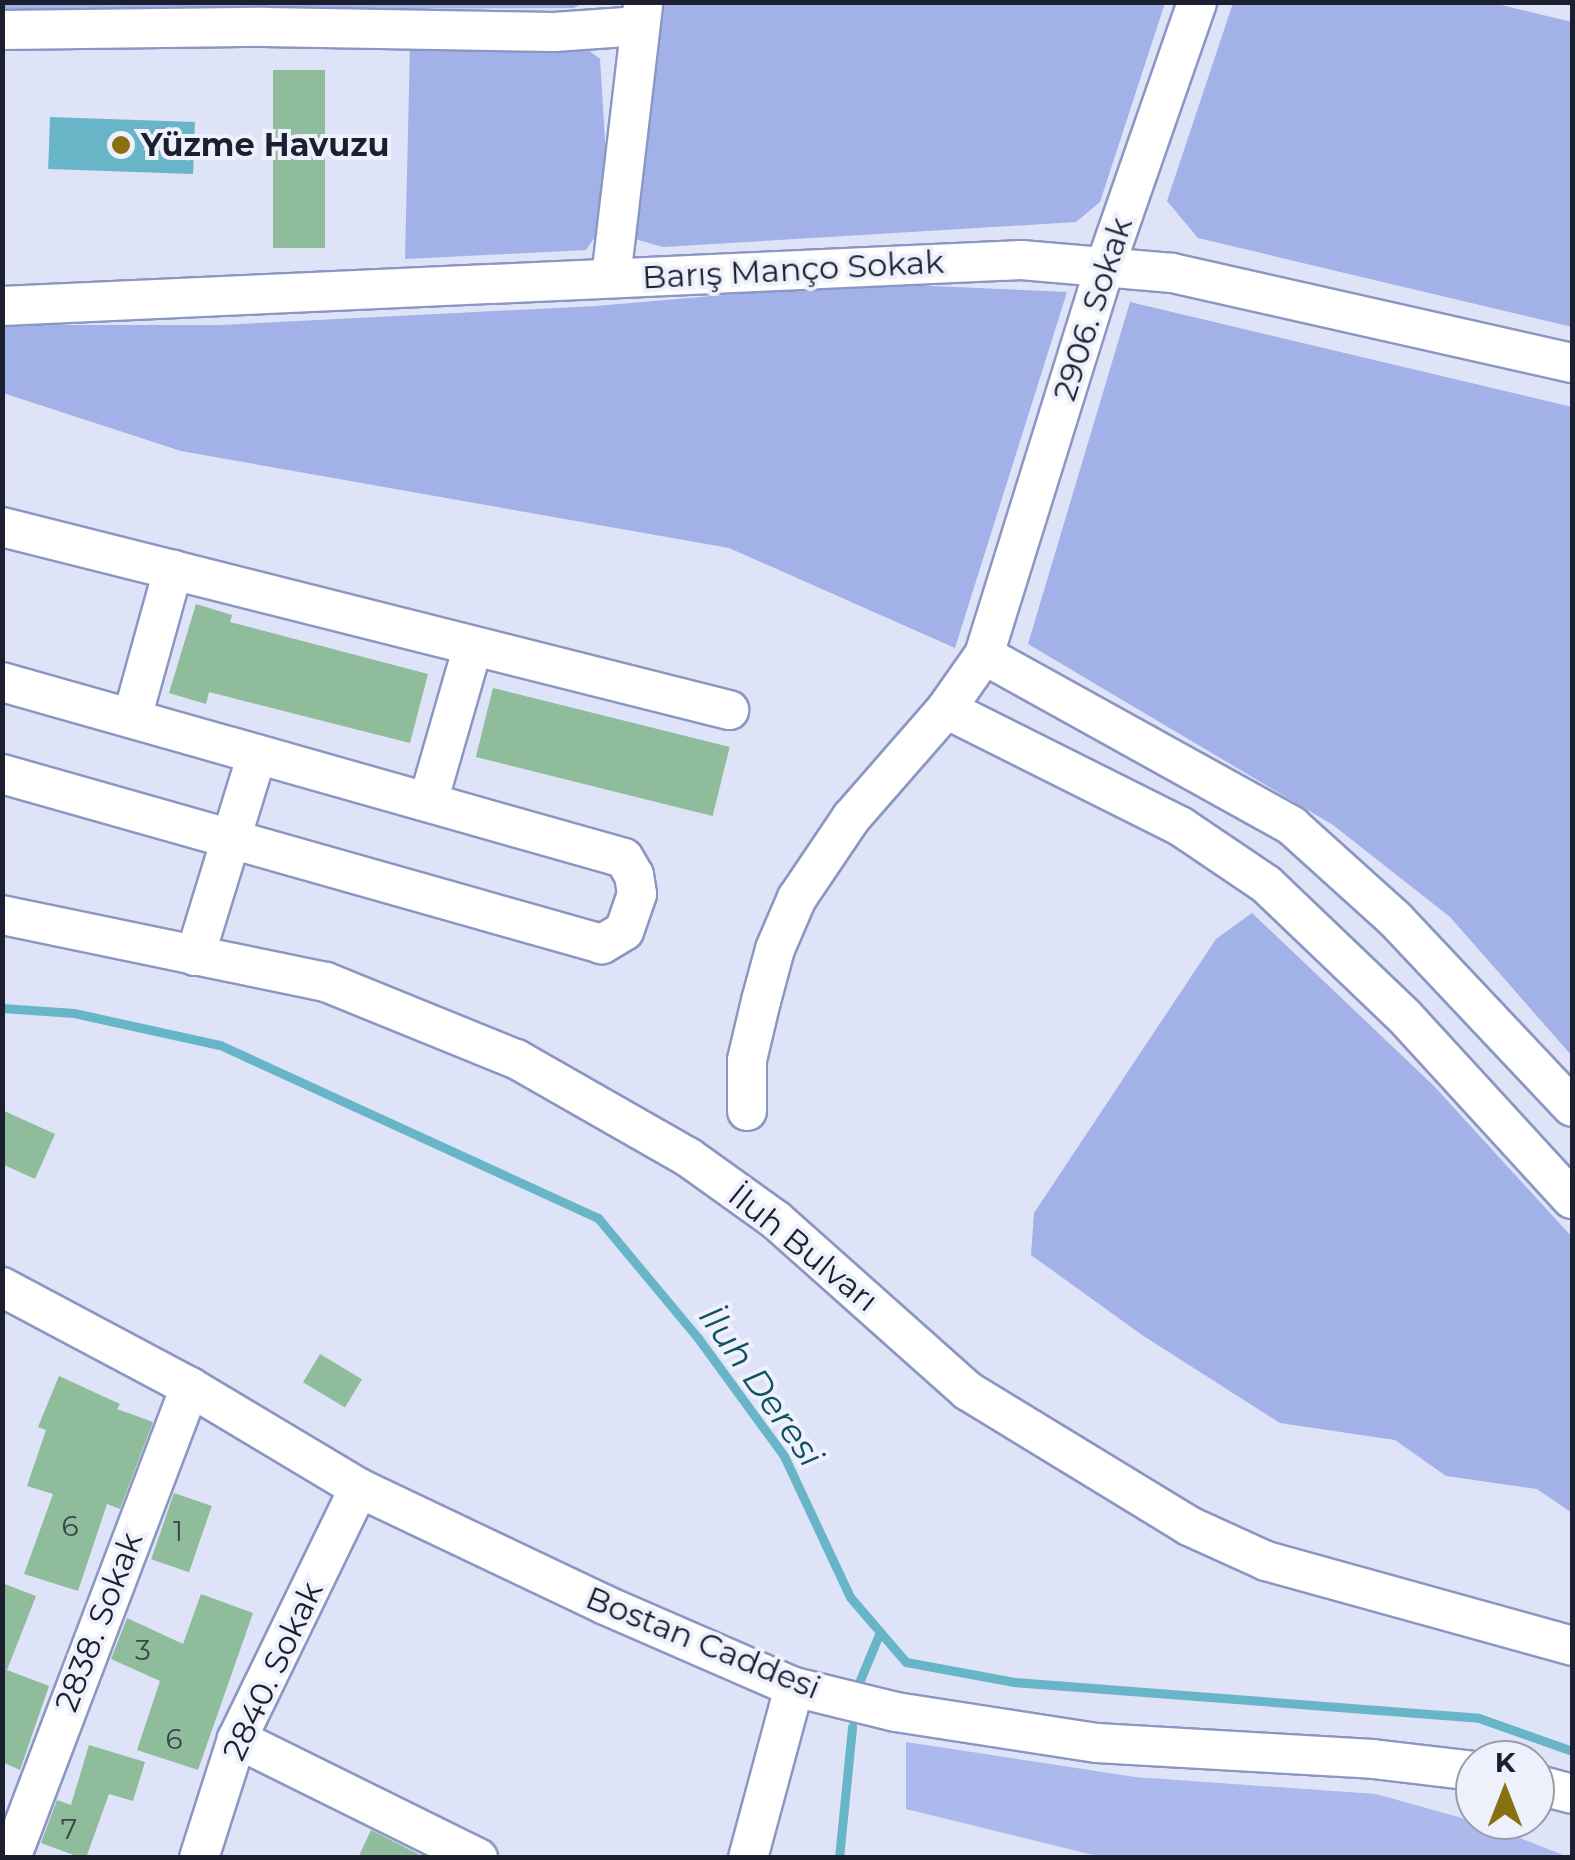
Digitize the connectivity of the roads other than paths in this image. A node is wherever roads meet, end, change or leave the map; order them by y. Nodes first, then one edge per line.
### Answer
1 (1197, 2) edge
2 (641, 14) edge
3 (2, 30) edge
4 (1106, 264) junction
5 (611, 278) junction
6 (2, 306) edge
7 (1572, 363) edge
8 (2, 527) edge
9 (173, 570) junction
10 (473, 646) junction
11 (984, 655) junction
12 (2, 682) edge
13 (946, 709) junction
14 (729, 710) dead end
15 (132, 718) junction
16 (258, 754) junction
17 (2, 774) edge
18 (428, 802) junction
19 (232, 839) junction
20 (2, 915) edge
21 (195, 956) junction
22 (1572, 1107) edge
23 (748, 1111) dead end
24 (1572, 1198) edge
25 (2, 1287) edge
26 (190, 1386) junction
27 (359, 1488) junction
28 (1572, 1646) edge
29 (794, 1687) junction
30 (237, 1739) junction
31 (1455, 1769) edge
32 (10, 1858) edge
33 (199, 1858) edge
34 (478, 1858) edge
35 (748, 1858) edge

1 - 4 street, 2906. Sokak
2 - 3 street
2 - 5 street
4 - 5 street, Barış Manço Sokak
4 - 7 street, Barış Manço Sokak
4 - 11 street, 2906. Sokak
5 - 6 street, Barış Manço Sokak
8 - 9 street
9 - 10 street
9 - 15 street
10 - 14 street
10 - 18 street
11 - 13 street, 2906. Sokak
11 - 22 street
12 - 15 street
13 - 23 street, 2906. Sokak
13 - 24 street
15 - 16 street
16 - 18 street
16 - 19 street
17 - 19 street
18 - 19 street
19 - 21 street
20 - 21 street, İluh Bulvarı
21 - 28 street, İluh Bulvarı
25 - 26 street, Bostan Caddesi
26 - 27 street, Bostan Caddesi
26 - 32 street, 2838. Sokak
27 - 29 street, Bostan Caddesi
27 - 30 street, 2840. Sokak
29 - 31 street, Bostan Caddesi
29 - 35 street
30 - 33 street, 2840. Sokak
30 - 34 street

